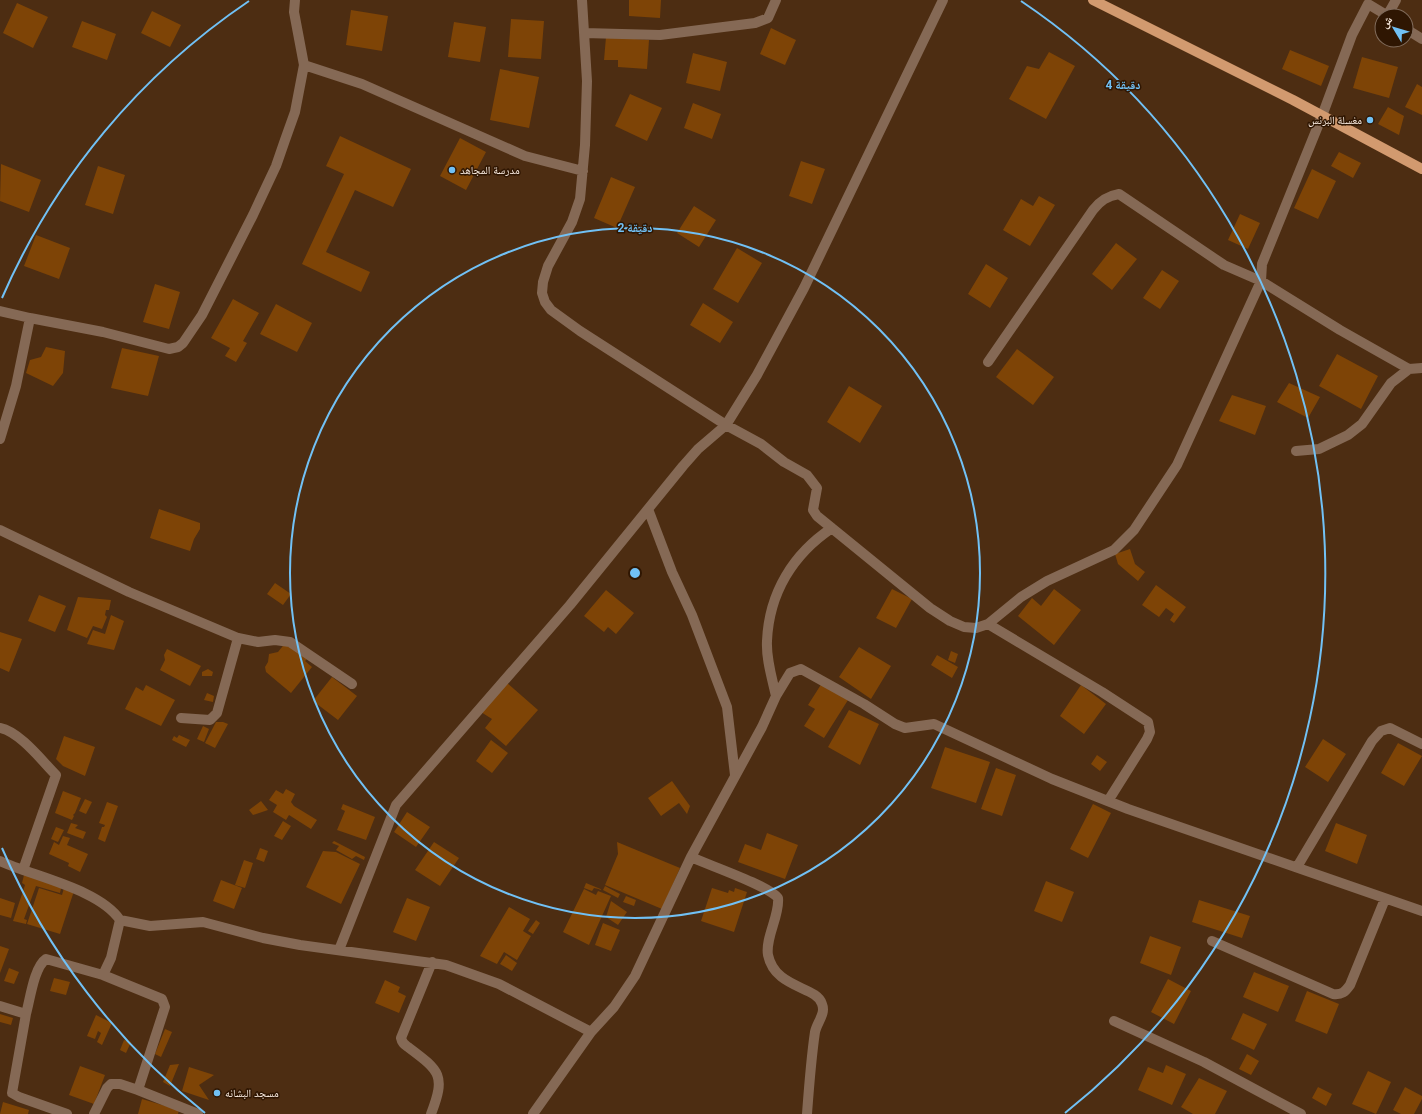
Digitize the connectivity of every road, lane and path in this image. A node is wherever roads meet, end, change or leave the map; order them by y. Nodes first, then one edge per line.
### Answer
1 (295, 0) edge
2 (582, 0) edge
3 (776, 0) edge
4 (942, 0) edge
5 (1093, 0) edge
6 (1366, 2) edge
7 (1375, 8) edge
8 (584, 33) junction
9 (304, 65) junction
10 (1322, 116) junction
11 (1422, 169) edge
12 (583, 171) junction
13 (1261, 281) junction
14 (0, 311) edge
15 (30, 318) junction
16 (988, 362) dead end
17 (1422, 368) edge
18 (1409, 369) junction
19 (726, 425) junction
20 (0, 438) edge
21 (1296, 451) dead end
22 (648, 509) junction
23 (832, 528) junction
24 (0, 530) edge
25 (988, 624) junction
26 (238, 638) junction
27 (352, 684) dead end
28 (776, 696) junction
29 (181, 718) dead end
30 (0, 728) edge
31 (1422, 744) edge
32 (735, 775) junction
33 (1108, 801) junction
34 (690, 857) junction
35 (0, 861) edge
36 (1297, 867) junction
37 (23, 870) junction
38 (1385, 899) junction
39 (1422, 912) edge
40 (120, 920) junction
41 (1212, 941) dead end
42 (339, 950) junction
43 (432, 962) junction
44 (104, 975) junction
45 (0, 1006) edge
46 (26, 1014) junction
47 (1114, 1020) dead end
48 (591, 1032) junction
49 (138, 1090) junction
50 (67, 1114) edge
51 (94, 1114) edge
52 (198, 1114) edge
53 (431, 1114) edge
54 (533, 1114) edge
55 (807, 1114) edge
56 (1301, 1114) edge

1 - 9 street
2 - 8 street
3 - 8 street
4 - 19 street
5 - 10 main road
6 - 7 street
6 - 10 street
8 - 12 street
9 - 12 street
9 - 15 street
10 - 11 main road
10 - 13 street
12 - 19 street
13 - 16 street
13 - 18 street
13 - 25 street
14 - 15 street
15 - 20 street
17 - 18 street
18 - 21 street
19 - 22 street
19 - 23 street
22 - 32 street
22 - 42 street
23 - 25 street
23 - 28 street
24 - 26 street
25 - 33 street
26 - 27 street
26 - 29 street
28 - 32 street
28 - 33 street
30 - 37 street
31 - 36 street
32 - 34 street
33 - 36 street
34 - 48 street
34 - 55 street
35 - 37 street
36 - 38 street
37 - 40 street
38 - 39 street
38 - 41 street
40 - 42 street
40 - 44 street
42 - 43 street
43 - 48 street
43 - 53 street
44 - 46 street
44 - 49 street
45 - 46 street
46 - 50 street
47 - 56 street
48 - 54 street
49 - 51 street
49 - 52 street

